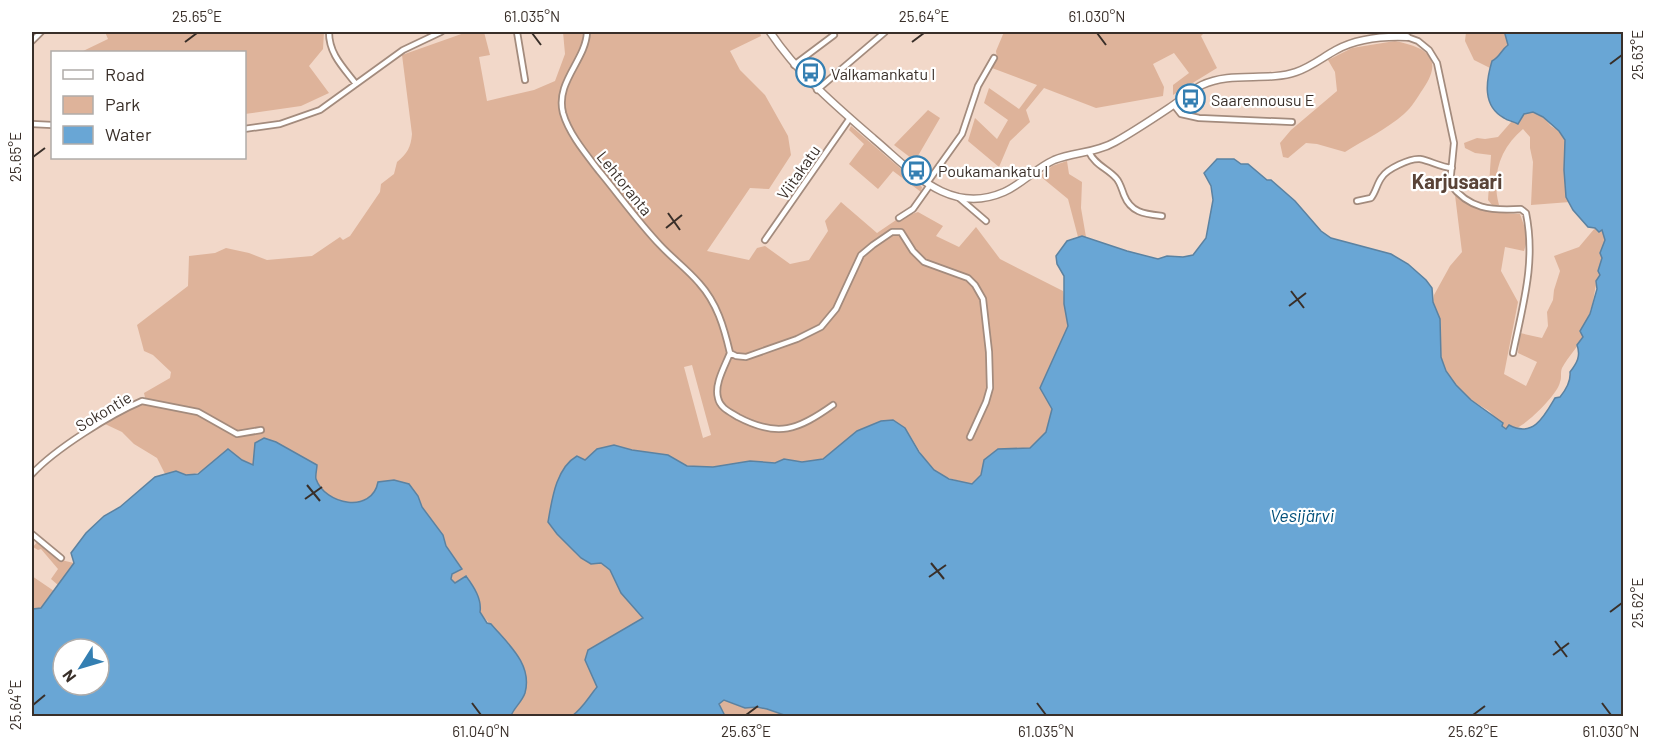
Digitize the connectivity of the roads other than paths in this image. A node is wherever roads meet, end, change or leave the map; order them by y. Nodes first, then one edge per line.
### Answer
1 (41, 32) edge
2 (329, 32) edge
3 (441, 32) edge
4 (517, 32) edge
5 (587, 32) edge
6 (770, 32) edge
7 (885, 32) edge
8 (428, 34) edge
9 (834, 35) dead end
10 (1407, 37) joint
11 (32, 41) edge
12 (994, 58) dead end
13 (794, 65) junction
14 (525, 80) dead end
15 (356, 84) junction
16 (817, 90) junction
17 (1174, 105) junction
18 (850, 118) junction
19 (1292, 123) dead end
20 (32, 124) edge
21 (51, 125) edge
22 (246, 129) edge
23 (1089, 152) junction
24 (1452, 168) junction
25 (928, 184) junction
26 (958, 197) junction
27 (1357, 201) dead end
28 (1162, 216) dead end
29 (900, 218) dead end
30 (986, 221) dead end
31 (765, 240) dead end
32 (730, 353) junction
33 (1514, 353) dead end
34 (833, 405) dead end
35 (261, 430) dead end
36 (969, 436) dead end
37 (32, 474) edge
38 (32, 534) edge
39 (61, 558) dead end

1 - 11 street
2 - 15 street
3 - 8 street
4 - 14 street
5 - 32 street, Lehtoranta
6 - 13 street
7 - 16 street
8 - 15 street
9 - 13 street
10 - 17 street
10 - 24 street
12 - 25 street
13 - 16 street
15 - 22 street
16 - 18 street
17 - 19 street
17 - 23 street
18 - 25 street
18 - 31 street, Viitakatu
20 - 21 street
23 - 26 street
23 - 28 street
24 - 27 street
24 - 33 street
25 - 26 street
25 - 29 street
26 - 30 street
32 - 34 street
32 - 36 street
35 - 37 street, Sokontie
38 - 39 street

